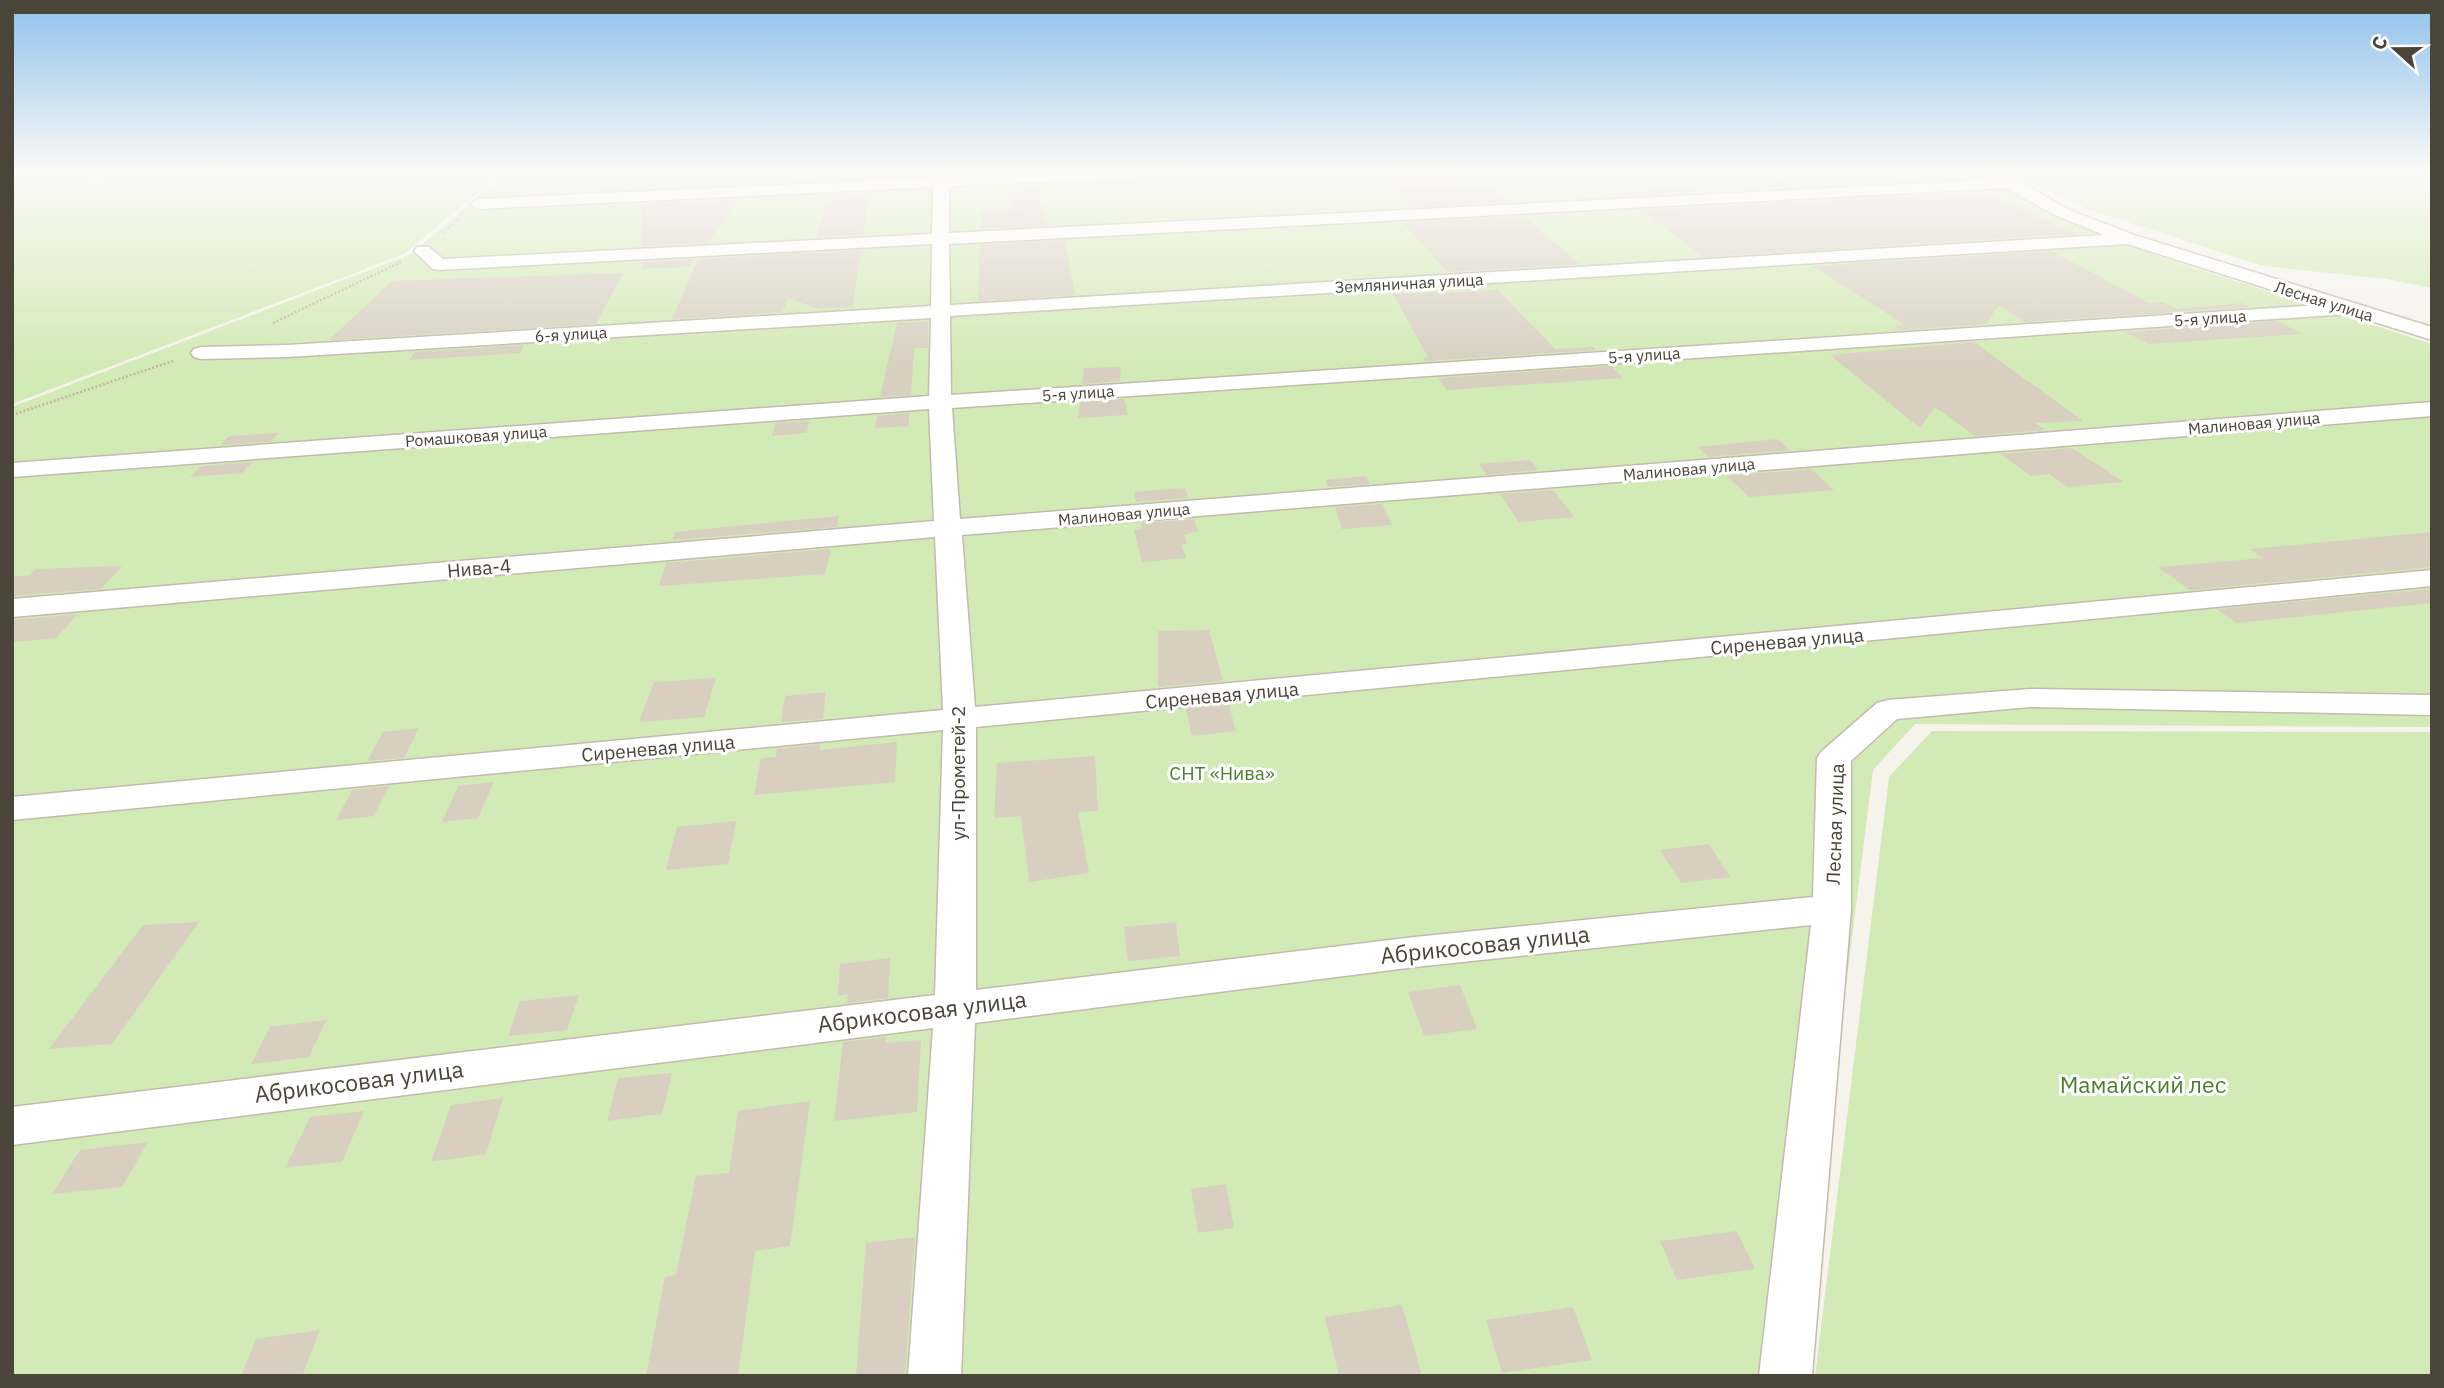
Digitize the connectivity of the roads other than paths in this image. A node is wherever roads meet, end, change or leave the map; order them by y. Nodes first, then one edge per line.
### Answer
1 (941, 236) edge
2 (1003, 236) edge
3 (2120, 236) edge
4 (941, 239) junction
5 (2128, 239) junction
6 (423, 251) road end
7 (2348, 309) junction
8 (942, 311) junction
9 (2432, 334) edge
10 (201, 353) road end
11 (940, 402) junction
12 (2432, 409) edge
13 (12, 470) edge
14 (947, 528) junction
15 (2432, 578) edge
16 (12, 608) edge
17 (2432, 705) edge
18 (960, 720) junction
19 (12, 809) edge
20 (1832, 909) junction
21 (955, 1007) junction
22 (12, 1126) edge
23 (934, 1376) edge
24 (1785, 1376) edge

1 - 4 street, ул-Прометей-2
2 - 4 street
3 - 5 street, Лесная улица
4 - 6 street
4 - 8 street, ул-Прометей-2
5 - 7 street, Лесная улица
5 - 8 street, Земляничная улица
7 - 9 street, Лесная улица
7 - 11 street, 5-я улица
8 - 10 street, 6-я улица
8 - 11 street, ул-Прометей-2
11 - 13 street, Ромашковая улица
11 - 14 street, ул-Прометей-2
12 - 14 street, Малиновая улица
14 - 16 street, Нива-4
14 - 18 street, ул-Прометей-2
15 - 18 street, Сиреневая улица
17 - 20 street, Лесная улица
18 - 19 street, Сиреневая улица
18 - 21 street, ул-Прометей-2
20 - 21 street, Абрикосовая улица
20 - 24 street, Лесная улица
21 - 22 street, Абрикосовая улица
21 - 23 street, ул-Прометей-2

